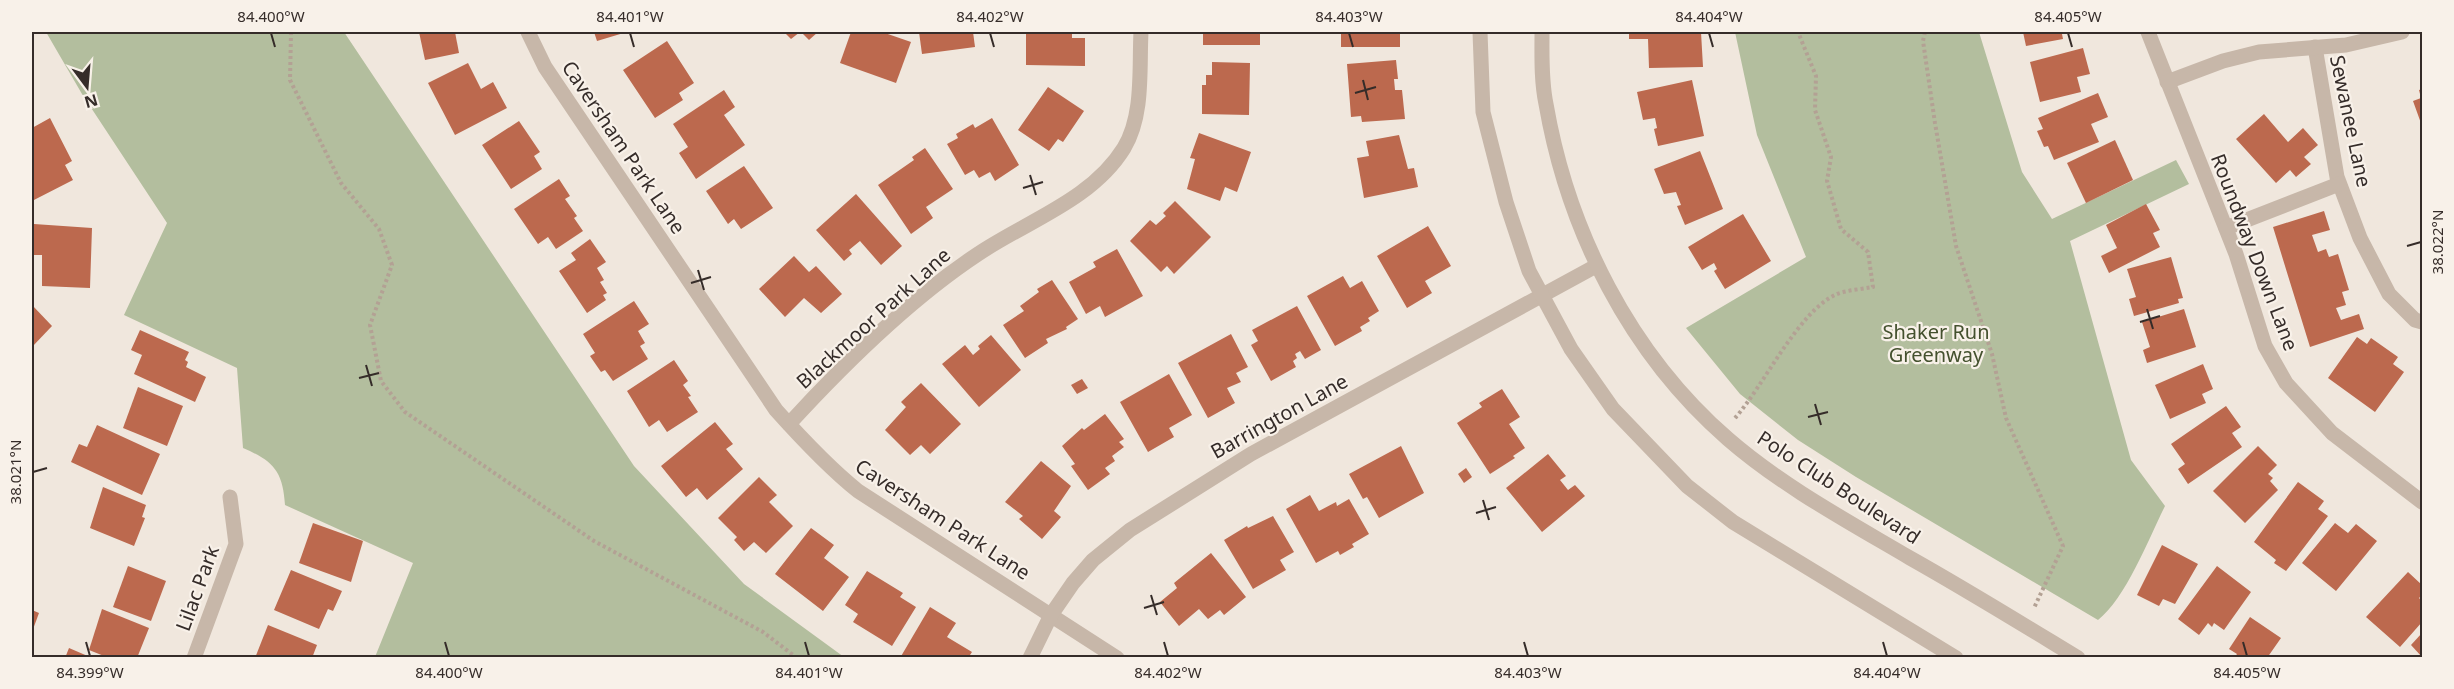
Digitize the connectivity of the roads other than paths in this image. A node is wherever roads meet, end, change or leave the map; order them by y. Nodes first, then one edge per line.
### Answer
1 (528, 32) edge
2 (1141, 32) edge
3 (1480, 32) edge
4 (1542, 32) edge
5 (2148, 32) edge
6 (2402, 32) edge
7 (2314, 47) junction
8 (2167, 82) junction
9 (2339, 184) junction
10 (2226, 228) junction
11 (1596, 266) junction
12 (1542, 295) junction
13 (2422, 322) edge
14 (789, 424) junction
15 (230, 497) dead end
16 (2422, 502) edge
17 (1051, 615) junction
18 (194, 657) edge
19 (1030, 657) edge
20 (1117, 657) edge
21 (1956, 657) edge
22 (2078, 657) edge

1 - 14 street, Caversham Park Lane
2 - 14 street, Blackmoor Park Lane
3 - 12 street
4 - 11 street, Polo Club Boulevard
5 - 8 street, Roundway Down Lane
6 - 7 street
7 - 8 street
7 - 9 street, Sewanee Lane
8 - 10 street, Roundway Down Lane
9 - 10 street
9 - 13 street, Sewanee Lane
10 - 16 street, Roundway Down Lane
11 - 12 street, Barrington Lane
11 - 22 street, Polo Club Boulevard
12 - 17 street, Barrington Lane
12 - 21 street
14 - 17 street, Caversham Park Lane
15 - 18 street, Lilac Park
17 - 19 street, Barrington Lane
17 - 20 street, Caversham Park Lane

